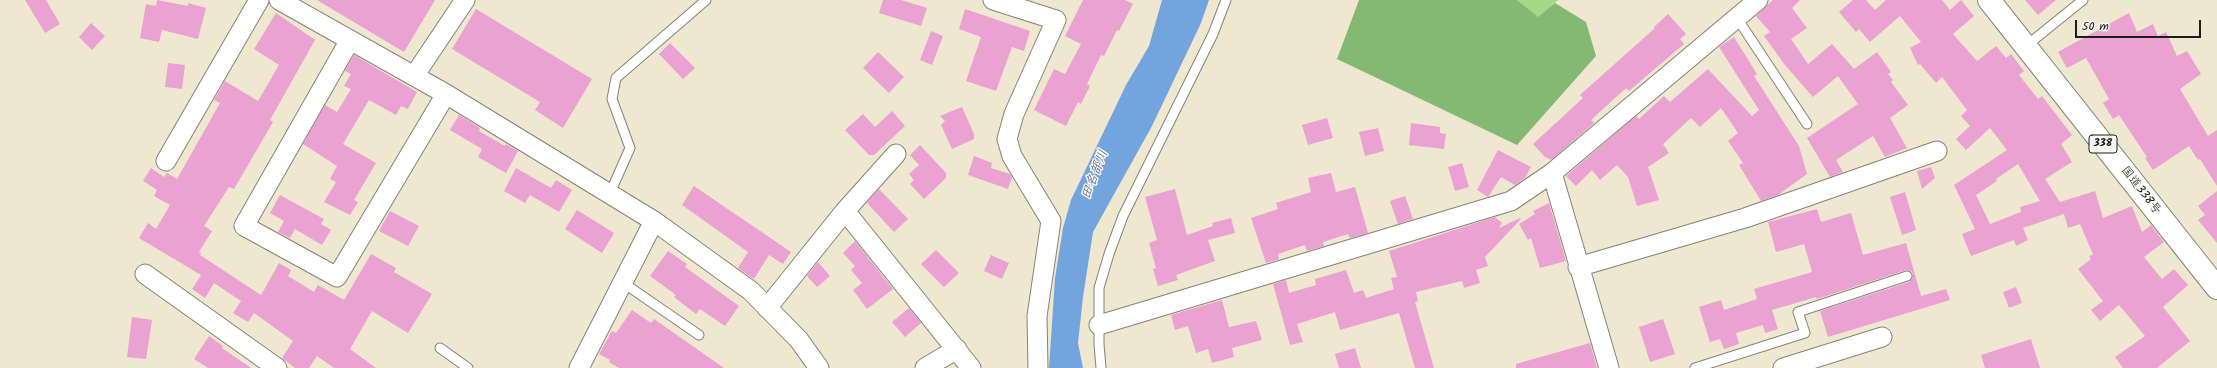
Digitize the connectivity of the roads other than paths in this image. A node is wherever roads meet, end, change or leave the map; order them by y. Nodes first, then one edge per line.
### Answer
1 (259, 0) edge
2 (279, 0) edge
3 (465, 0) edge
4 (706, 0) edge
5 (992, 0) edge
6 (1226, 0) edge
7 (1758, 0) edge
8 (1989, 0) edge
9 (2083, 0) edge
10 (1736, 18) junction
11 (350, 40) junction
12 (2026, 46) junction
13 (414, 76) junction
14 (446, 94) junction
15 (1807, 124) dead end
16 (1936, 151) dead end
17 (896, 154) dead end
18 (166, 161) dead end
19 (1552, 173) junction
20 (610, 193) junction
21 (845, 212) junction
22 (654, 221) junction
23 (1578, 267) junction
24 (145, 274) dead end
25 (1907, 276) dead end
26 (622, 282) junction
27 (2217, 288) edge
28 (767, 308) junction
29 (1099, 325) junction
30 (699, 335) dead end
31 (1882, 337) dead end
32 (440, 348) dead end
33 (957, 349) junction
34 (277, 368) edge
35 (468, 368) edge
36 (579, 368) edge
37 (819, 368) edge
38 (925, 368) edge
39 (971, 368) edge
40 (1038, 368) edge
41 (1101, 368) edge
42 (1609, 368) edge
43 (1695, 368) edge
44 (1783, 368) edge

1 - 18 street
2 - 11 street
3 - 13 street
4 - 20 lane
5 - 40 street
6 - 29 lane
7 - 10 street
8 - 12 highway, 国道338号 / 338
9 - 12 lane
10 - 15 lane
10 - 19 street
11 - 13 street
11 - 14 street
12 - 27 highway, 国道338号 / 338
13 - 14 street
14 - 20 street
16 - 23 street
17 - 21 street
19 - 23 street
19 - 29 street
20 - 22 street
21 - 28 street
21 - 33 street
22 - 26 street
22 - 28 street
23 - 42 street
24 - 34 street
25 - 43 lane
26 - 30 lane
26 - 36 street
28 - 37 street
29 - 41 lane
31 - 44 street
32 - 35 lane
33 - 38 street
33 - 39 street

